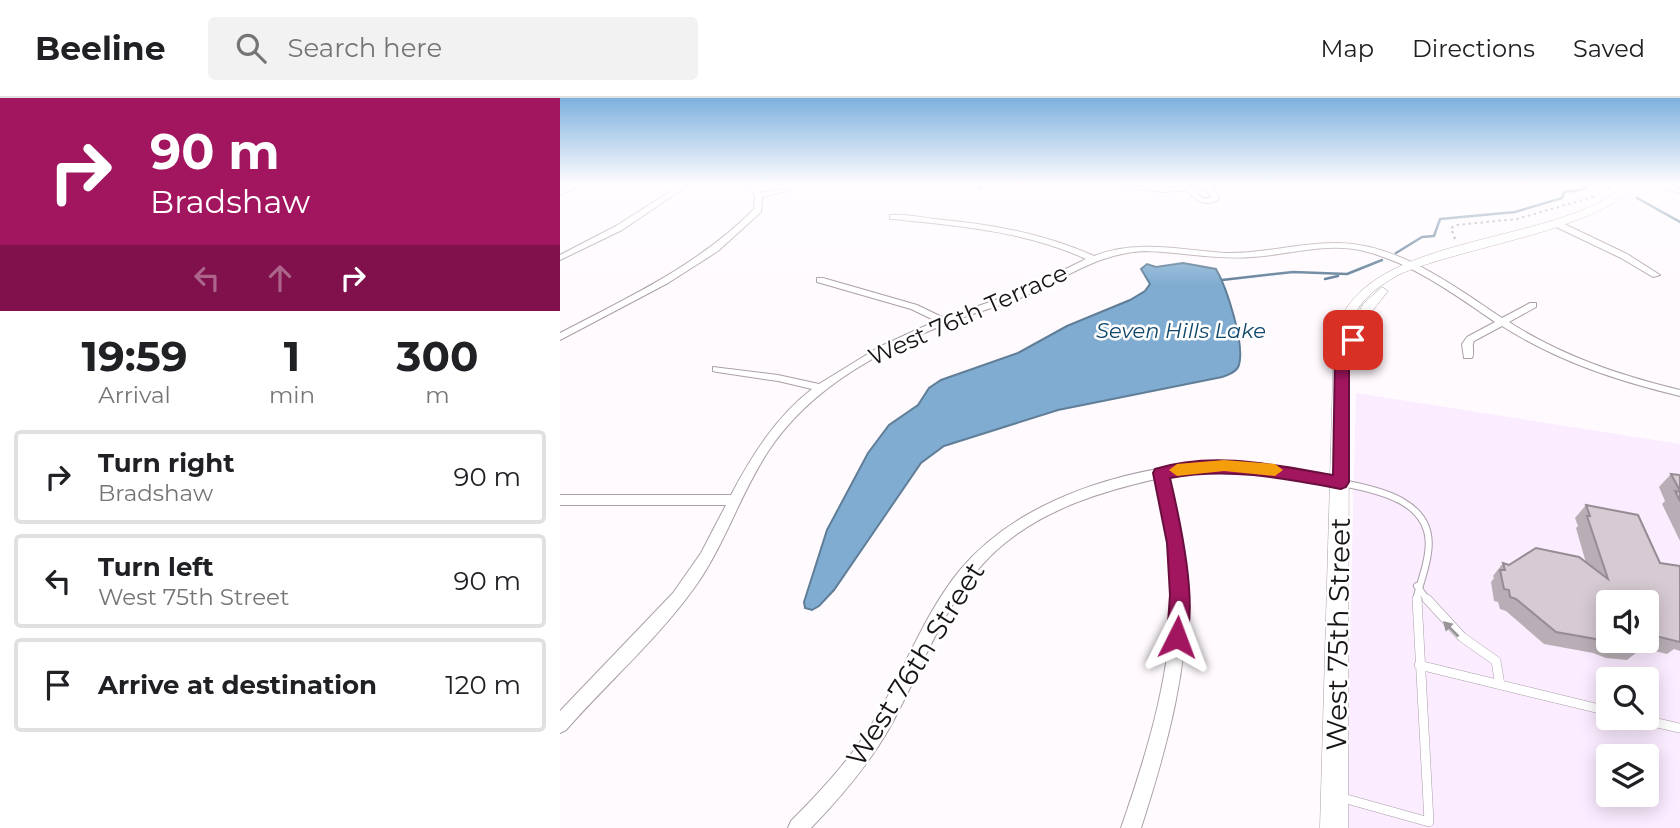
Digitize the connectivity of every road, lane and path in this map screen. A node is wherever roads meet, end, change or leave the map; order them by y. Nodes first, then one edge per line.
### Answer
1 (634, 218) edge
2 (750, 218) edge
3 (903, 218) edge
4 (1520, 218) edge
5 (1568, 218) edge
6 (1555, 223) junction
7 (1455, 239) dead end
8 (560, 258) edge
9 (1092, 258) junction
10 (1413, 268) junction
11 (1656, 275) dead end
12 (820, 280) dead end
13 (1533, 306) dead end
14 (943, 321) junction
15 (1504, 321) junction
16 (560, 337) edge
17 (1468, 356) dead end
18 (716, 369) dead end
19 (820, 388) junction
20 (1680, 393) edge
21 (1161, 473) junction
22 (1341, 482) junction
23 (560, 499) edge
24 (735, 500) junction
25 (1417, 586) junction
26 (1419, 665) junction
27 (1500, 685) junction
28 (1596, 708) edge
29 (560, 724) edge
30 (1659, 724) edge
31 (1680, 729) edge
32 (1334, 796) junction
33 (798, 828) edge
34 (1131, 828) edge
35 (1334, 828) edge

1 - 8 street
2 - 16 street
3 - 9 street
4 - 7 path
5 - 6 main road, West 75th Street
6 - 10 main road, West 75th Street
6 - 11 street
9 - 10 street, West 76th Terrace
9 - 14 street, West 76th Terrace
10 - 15 street
10 - 22 main road, West 75th Street
12 - 14 street
13 - 15 street
14 - 19 street, West 76th Terrace
15 - 17 street
15 - 20 street
18 - 19 street
19 - 24 street, West 76th Terrace
21 - 22 street
21 - 33 street, West 76th Street
21 - 34 street
22 - 25 lane
22 - 32 main road, West 75th Street
23 - 24 street
24 - 29 street, West 76th Terrace
25 - 26 lane
27 -> 25 lane
26 - 27 lane
26 - 32 lane
27 - 28 lane
30 - 31 lane
32 - 35 main road, West 75th Street

